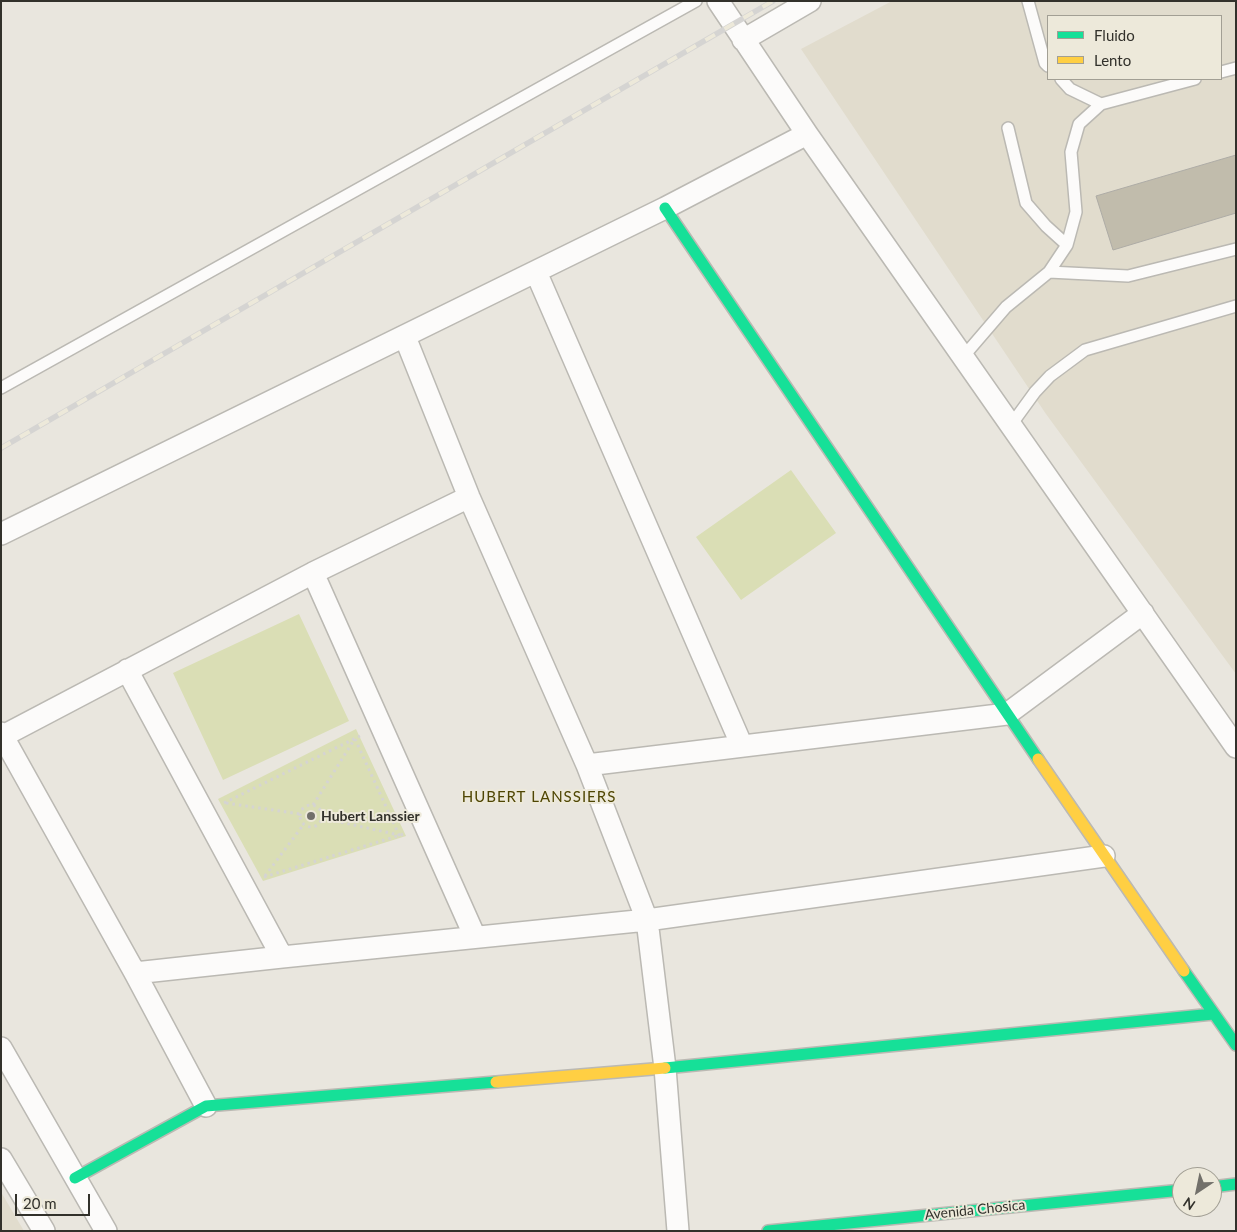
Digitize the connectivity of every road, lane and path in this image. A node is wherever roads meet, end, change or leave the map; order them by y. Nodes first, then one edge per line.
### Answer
1 (696, 1) edge
2 (718, 1) edge
3 (810, 1) edge
4 (1028, 1) edge
5 (743, 40) junction
6 (1047, 65) edge
7 (1236, 68) edge
8 (1222, 72) edge
9 (1062, 80) edge
10 (1191, 80) edge
11 (1101, 104) junction
12 (1008, 128) dead end
13 (806, 134) junction
14 (665, 208) junction
15 (1067, 245) junction
16 (1236, 249) edge
17 (536, 272) junction
18 (1049, 272) junction
19 (1236, 306) edge
20 (405, 336) junction
21 (963, 357) junction
22 (1, 388) edge
23 (1011, 425) junction
24 (469, 497) junction
25 (1, 534) edge
26 (313, 573) junction
27 (1143, 613) junction
28 (127, 670) junction
29 (1007, 714) junction
30 (381, 726) junction
31 (2, 735) edge
32 (355, 739) junction
33 (742, 746) junction
34 (1236, 747) edge
35 (587, 765) junction
36 (224, 803) junction
37 (313, 805) junction
38 (204, 812) junction
39 (300, 814) junction
40 (322, 818) junction
41 (304, 824) junction
42 (426, 827) junction
43 (400, 835) junction
44 (1104, 856) junction
45 (264, 878) junction
46 (243, 884) junction
47 (647, 920) junction
48 (475, 938) junction
49 (282, 957) junction
50 (135, 973) junction
51 (1213, 1014) junction
52 (1236, 1045) edge
53 (1, 1048) edge
54 (665, 1068) junction
55 (206, 1106) junction
56 (1, 1159) edge
57 (75, 1178) junction
58 (1236, 1184) edge
59 (1222, 1186) edge
60 (1172, 1191) edge
61 (44, 1231) edge
62 (106, 1231) edge
63 (678, 1231) edge
64 (768, 1231) edge

1 - 22 lane
2 - 5 street
3 - 5 street
4 - 6 lane
5 - 13 street
7 - 8 lane
9 - 11 lane
10 - 11 lane
11 - 15 lane
12 - 15 lane
13 - 14 street
13 - 21 street
14 - 17 street
14 - 29 street
15 - 18 lane
16 - 18 lane
17 - 20 street
17 - 33 street
18 - 21 lane
19 - 23 lane
20 - 24 street
20 - 25 street
21 - 23 street
23 - 27 street
24 - 26 street
24 - 35 street
26 - 28 street
26 - 30 street
27 - 29 street
27 - 34 street
28 - 31 street
28 - 38 street
29 - 33 street
29 - 44 street
30 - 32 path
30 - 42 street
31 - 50 street
32 - 36 path
32 - 37 path
32 - 43 path
33 - 35 street
35 - 47 street
36 - 38 path
36 - 39 path
37 - 39 path
37 - 40 path
38 - 46 street
39 - 41 path
40 - 41 path
40 - 43 path
41 - 45 path
42 - 43 path
42 - 48 street
43 - 45 path
44 - 47 street
44 - 51 street
45 - 46 path
46 - 49 street
47 - 48 street
47 - 54 street
48 - 49 street
49 - 50 street
50 - 55 street
51 - 52 street
51 - 54 street
53 - 57 street
54 - 55 street
54 - 63 street
55 - 57 street
56 - 61 street
57 - 62 street
58 - 59 street
60 - 64 street, Avenida Chosica

